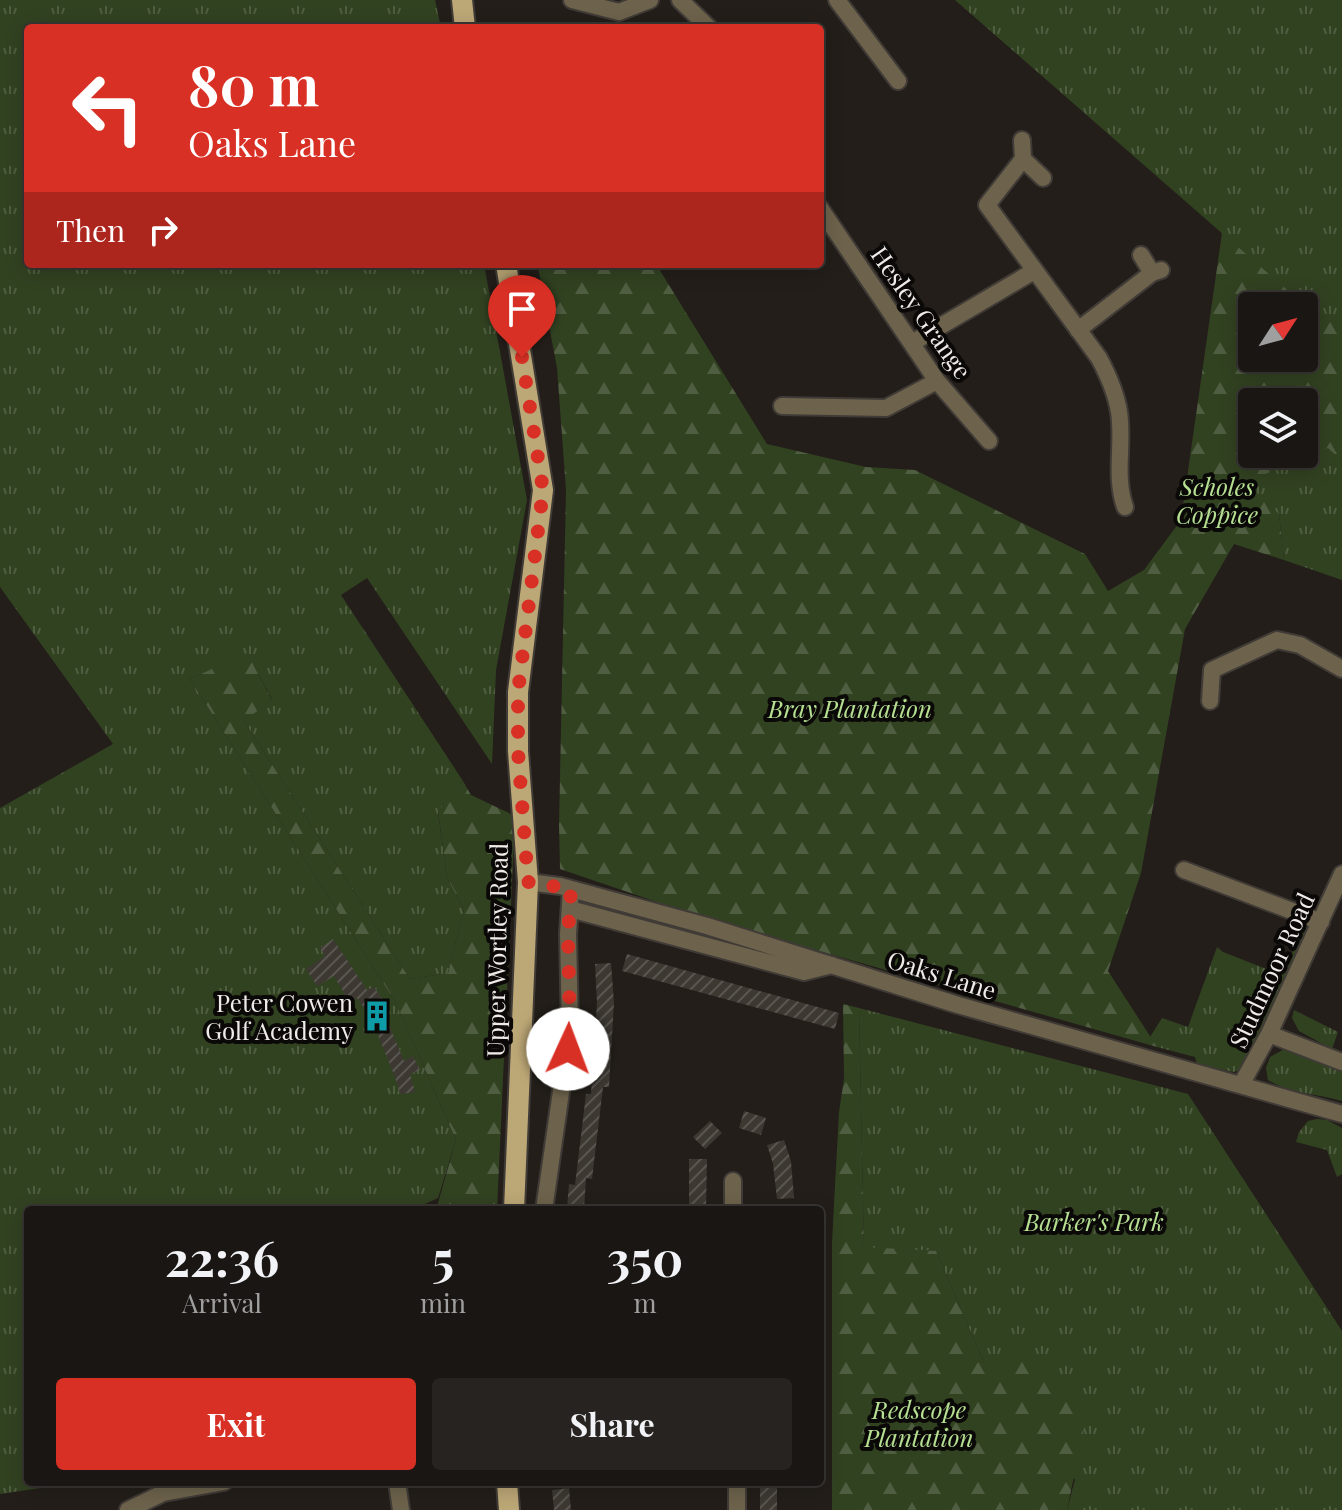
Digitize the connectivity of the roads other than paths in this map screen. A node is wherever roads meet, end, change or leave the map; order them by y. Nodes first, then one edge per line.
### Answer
1 (462, 0) edge
2 (572, 0) edge
3 (650, 0) edge
4 (680, 0) edge
5 (837, 0) edge
6 (621, 20) edge
7 (465, 24) edge
8 (705, 24) edge
9 (898, 81) dead end
10 (1022, 140) dead end
11 (1023, 159) junction
12 (1043, 178) dead end
13 (824, 217) edge
14 (1141, 255) dead end
15 (507, 268) edge
16 (1034, 271) junction
17 (1078, 330) junction
18 (912, 343) junction
19 (937, 381) junction
20 (782, 406) dead end
21 (989, 441) dead end
22 (1125, 507) dead end
23 (1342, 669) edge
24 (1210, 701) dead end
25 (1184, 870) dead end
26 (1342, 874) edge
27 (528, 882) junction
28 (571, 889) junction
29 (570, 909) junction
30 (1321, 922) junction
31 (833, 965) junction
32 (1269, 1034) junction
33 (1342, 1062) edge
34 (1241, 1085) junction
35 (1342, 1114) edge
36 (733, 1181) dead end
37 (514, 1206) edge
38 (545, 1206) edge
39 (733, 1206) edge
40 (202, 1486) edge
41 (398, 1486) edge
42 (507, 1486) edge
43 (737, 1486) edge
44 (128, 1510) edge
45 (401, 1510) edge
46 (509, 1510) edge
47 (737, 1510) edge

1 - 7 main road
2 - 6 street
3 - 6 street
4 - 8 street
5 - 9 street
10 - 11 street
11 - 12 street
11 - 16 street
13 - 18 street, Hesley Grange
14 - 17 street
15 - 27 main road, Upper Wortley Road
16 - 17 street
16 - 18 street
17 - 22 street
18 - 19 street, Hesley Grange
19 - 20 street
19 - 21 street, Hesley Grange
23 - 24 street
25 - 30 street
26 - 30 street, Studmoor Road
27 - 28 street, Oaks Lane
27 - 37 main road, Upper Wortley Road
28 - 29 street
28 - 31 street, Oaks Lane
29 - 31 street
29 - 38 street
30 - 32 street, Studmoor Road
31 - 34 street, Oaks Lane
32 - 33 street
32 - 34 street, Studmoor Road
34 - 35 street, Oaks Lane
36 - 39 street
40 - 44 street
41 - 45 street
42 - 46 main road
43 - 47 street

